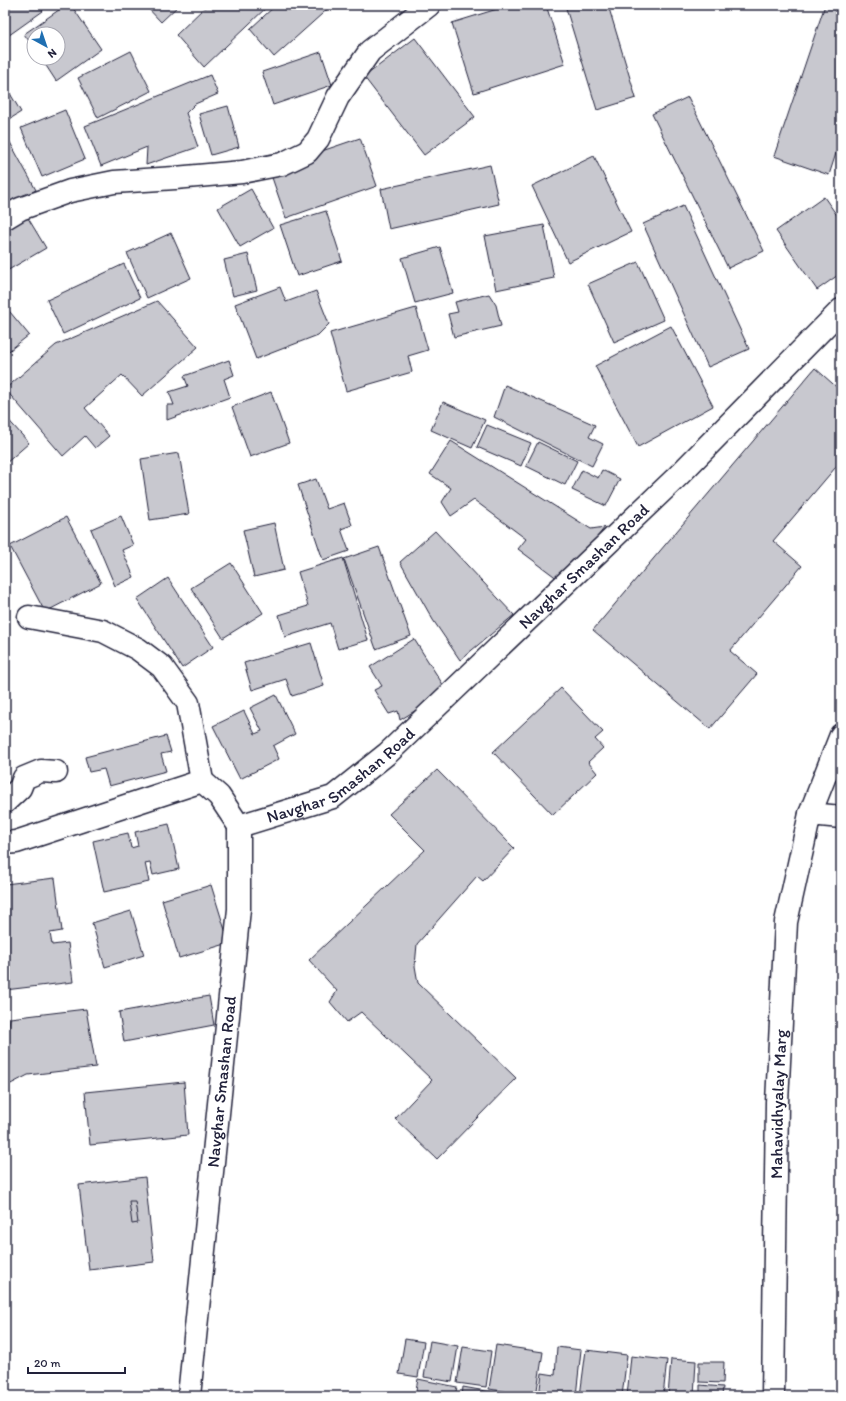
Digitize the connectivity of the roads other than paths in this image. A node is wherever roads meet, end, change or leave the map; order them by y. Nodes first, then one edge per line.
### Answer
1 (428, 5) edge
2 (5, 218) edge
3 (841, 310) edge
4 (29, 617) dead end
5 (841, 735) edge
6 (56, 772) dead end
7 (202, 781) junction
8 (5, 802) edge
9 (810, 814) junction
10 (841, 816) edge
11 (239, 826) junction
12 (5, 844) edge
13 (189, 1396) edge
14 (773, 1396) edge

1 - 2 street
3 - 11 street, Navghar Smashan Road
4 - 7 street
5 - 9 street, Mahavidhyalay Marg
6 - 8 street
7 - 11 street
7 - 12 street
9 - 10 street
9 - 14 street, Mahavidhyalay Marg
11 - 13 street, Navghar Smashan Road

